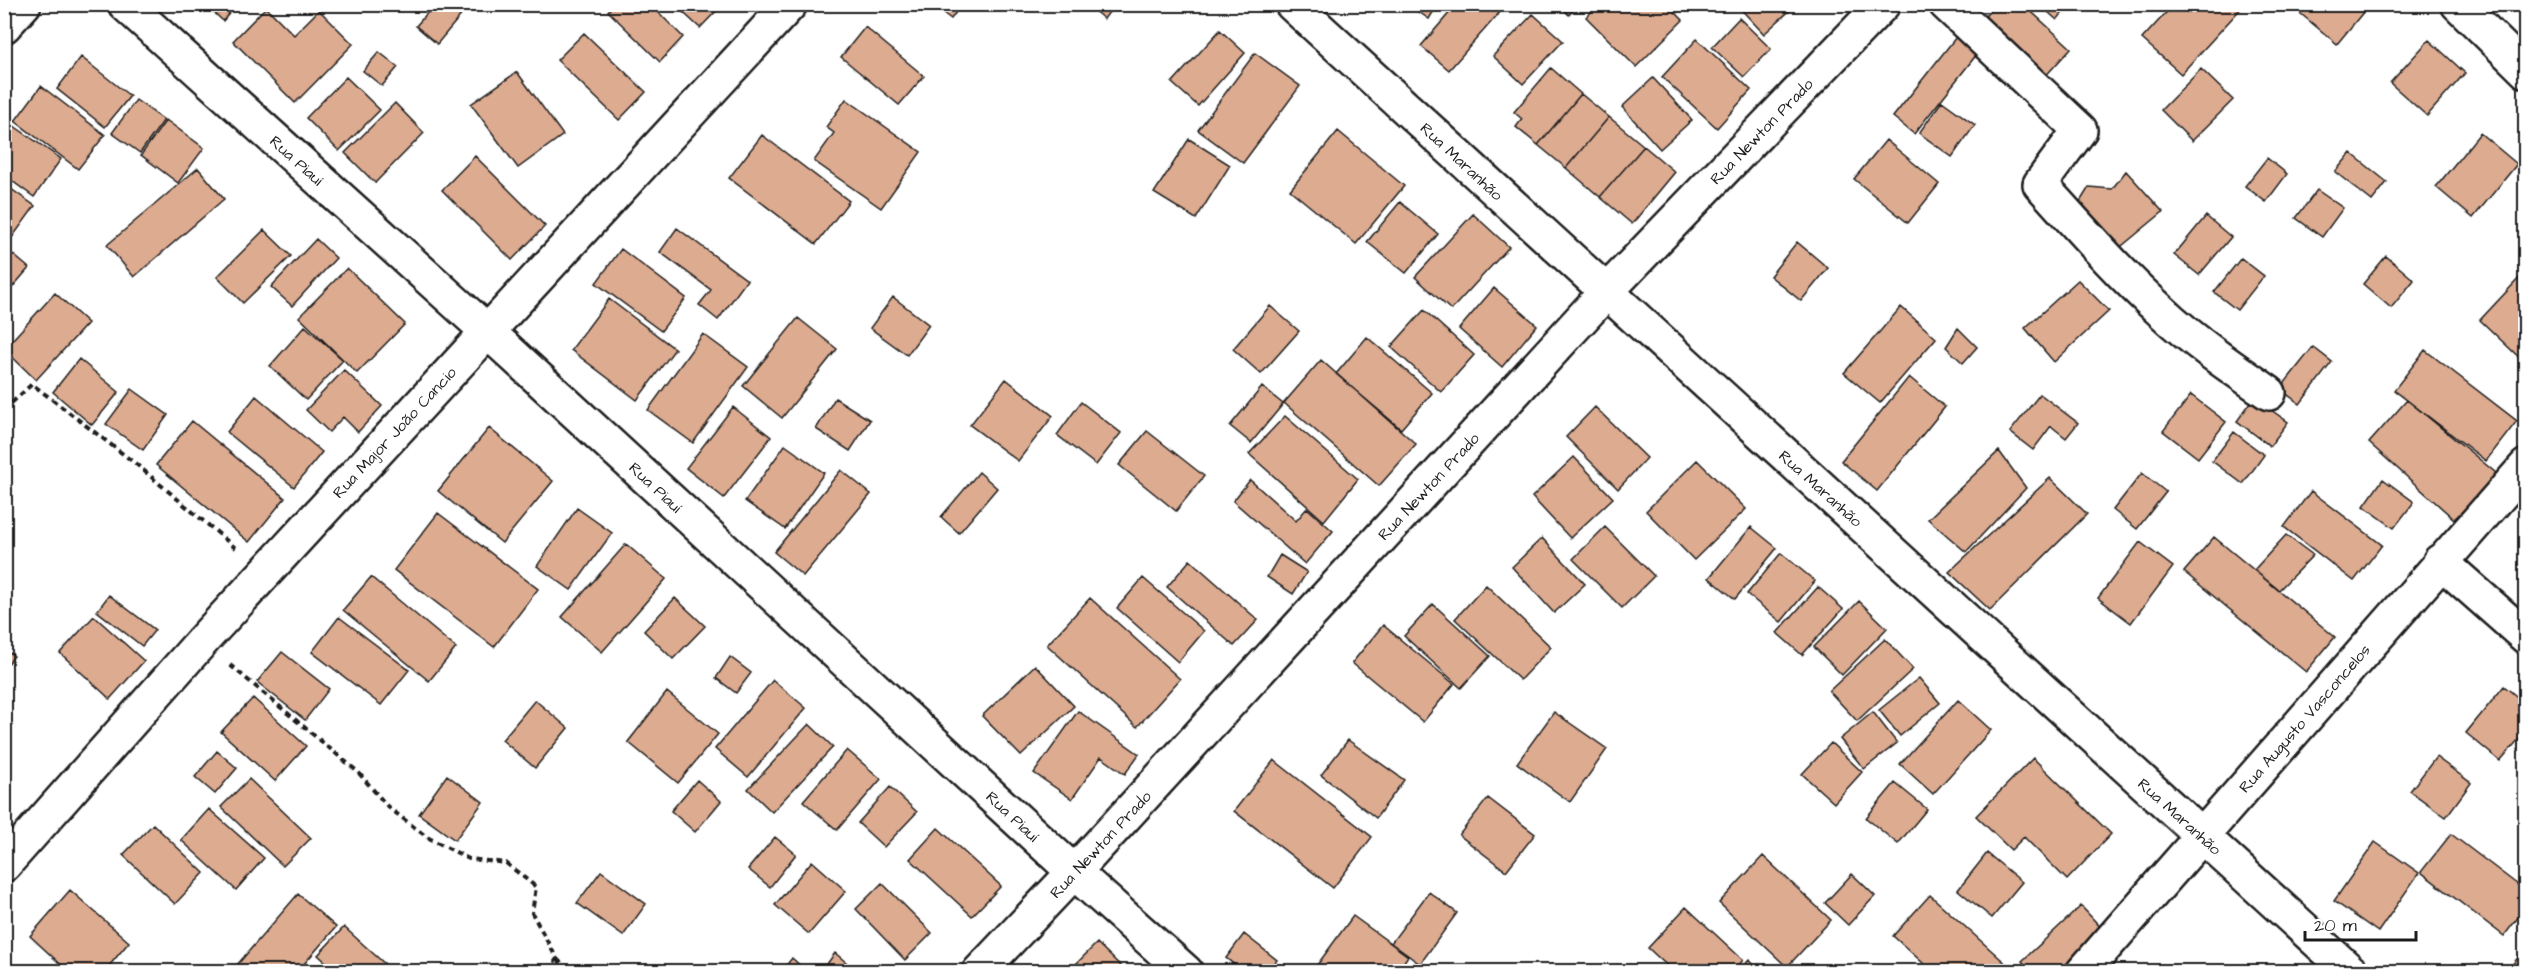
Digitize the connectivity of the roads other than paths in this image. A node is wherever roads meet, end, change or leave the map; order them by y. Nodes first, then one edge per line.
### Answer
1 (24, 4) edge
2 (125, 4) edge
3 (790, 4) edge
4 (1292, 4) edge
5 (1883, 4) edge
6 (1946, 4) edge
7 (2458, 4) edge
8 (4, 26) edge
9 (2526, 71) edge
10 (1606, 292) junction
11 (487, 331) junction
12 (2269, 393) dead end
13 (2526, 466) edge
14 (2440, 561) junction
15 (2526, 637) edge
16 (2203, 836) junction
17 (4, 865) edge
18 (1074, 872) junction
19 (979, 972) edge
20 (1186, 972) edge
21 (2083, 972) edge
22 (2351, 972) edge

1 - 8 street
2 - 11 street, Rua Piauí
3 - 11 street, Rua Major João Cancio
4 - 10 street, Rua Maranhão
5 - 10 street, Rua Newton Prado
6 - 12 street
7 - 9 street
10 - 16 street, Rua Maranhão
10 - 18 street, Rua Newton Prado
11 - 17 street, Rua Major João Cancio
11 - 18 street, Rua Piauí
13 - 14 street, Rua Augusto Vasconcelos
14 - 15 street
14 - 16 street, Rua Augusto Vasconcelos
16 - 21 street, Rua Augusto Vasconcelos
16 - 22 street, Rua Maranhão
18 - 19 street, Rua Newton Prado
18 - 20 street, Rua Piauí

